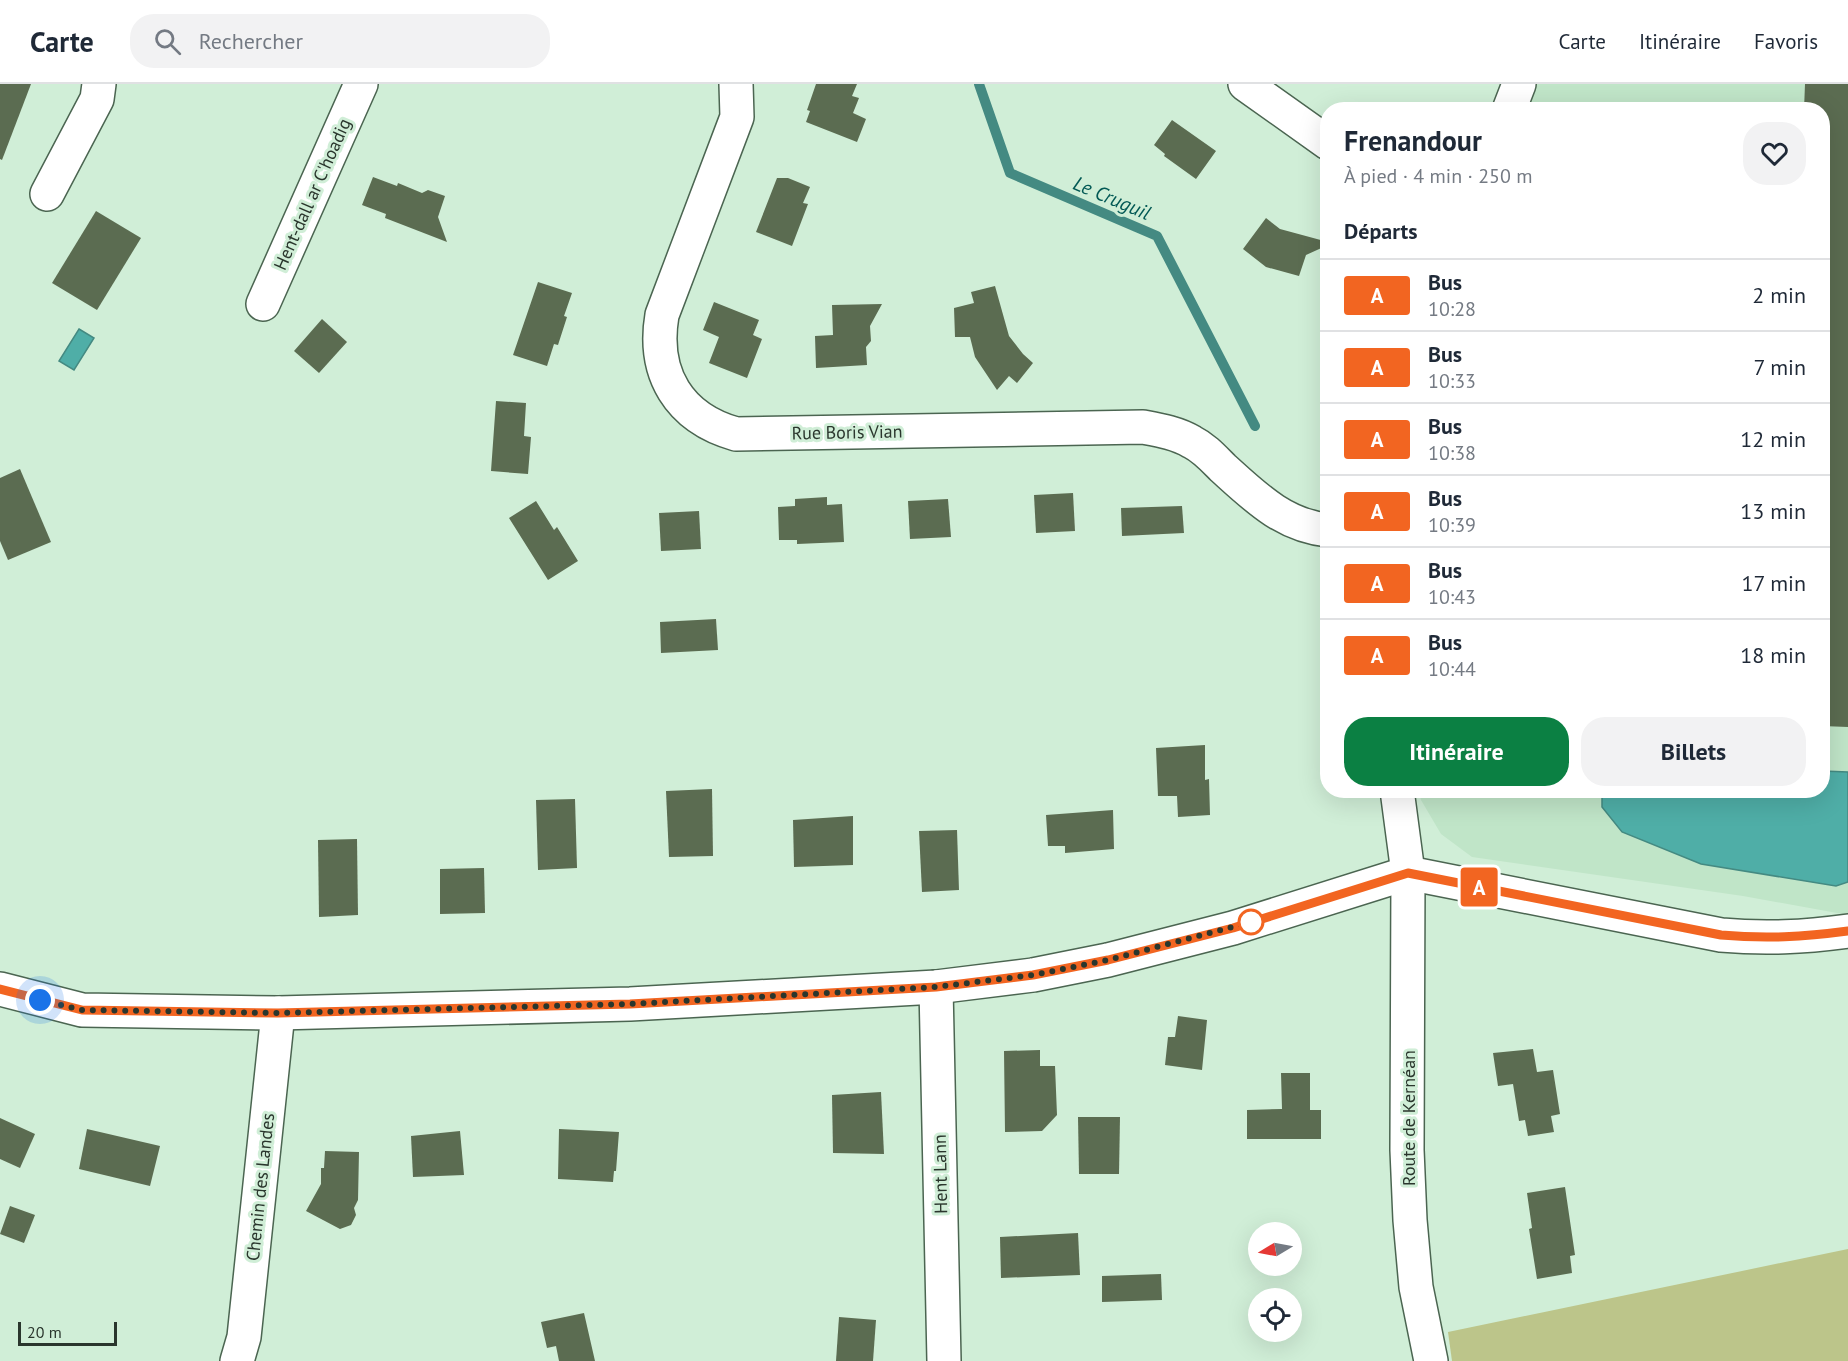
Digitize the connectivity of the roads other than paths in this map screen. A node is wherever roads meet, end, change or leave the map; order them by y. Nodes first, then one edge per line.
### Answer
1 (99, 84) edge
2 (361, 84) edge
3 (736, 84) edge
4 (1245, 84) edge
5 (1519, 84) edge
6 (1512, 102) edge
7 (1320, 137) edge
8 (47, 194) dead end
9 (263, 304) dead end
10 (1320, 529) edge
11 (1398, 798) edge
12 (1408, 873) junction
13 (1848, 931) edge
14 (936, 987) junction
15 (0, 988) edge
16 (278, 1013) junction
17 (237, 1361) edge
18 (944, 1361) edge
19 (1431, 1361) edge

1 - 8 street
2 - 9 street, Hent-dall ar C'hoadig
3 - 10 street, Rue Boris Vian
4 - 7 street
5 - 6 street
11 - 12 street, Route de Kernéan
12 - 13 street
12 - 14 street
12 - 19 street, Route de Kernéan
14 - 16 street
14 - 18 street, Hent Lann
15 - 16 street
16 - 17 street, Chemin des Landes

